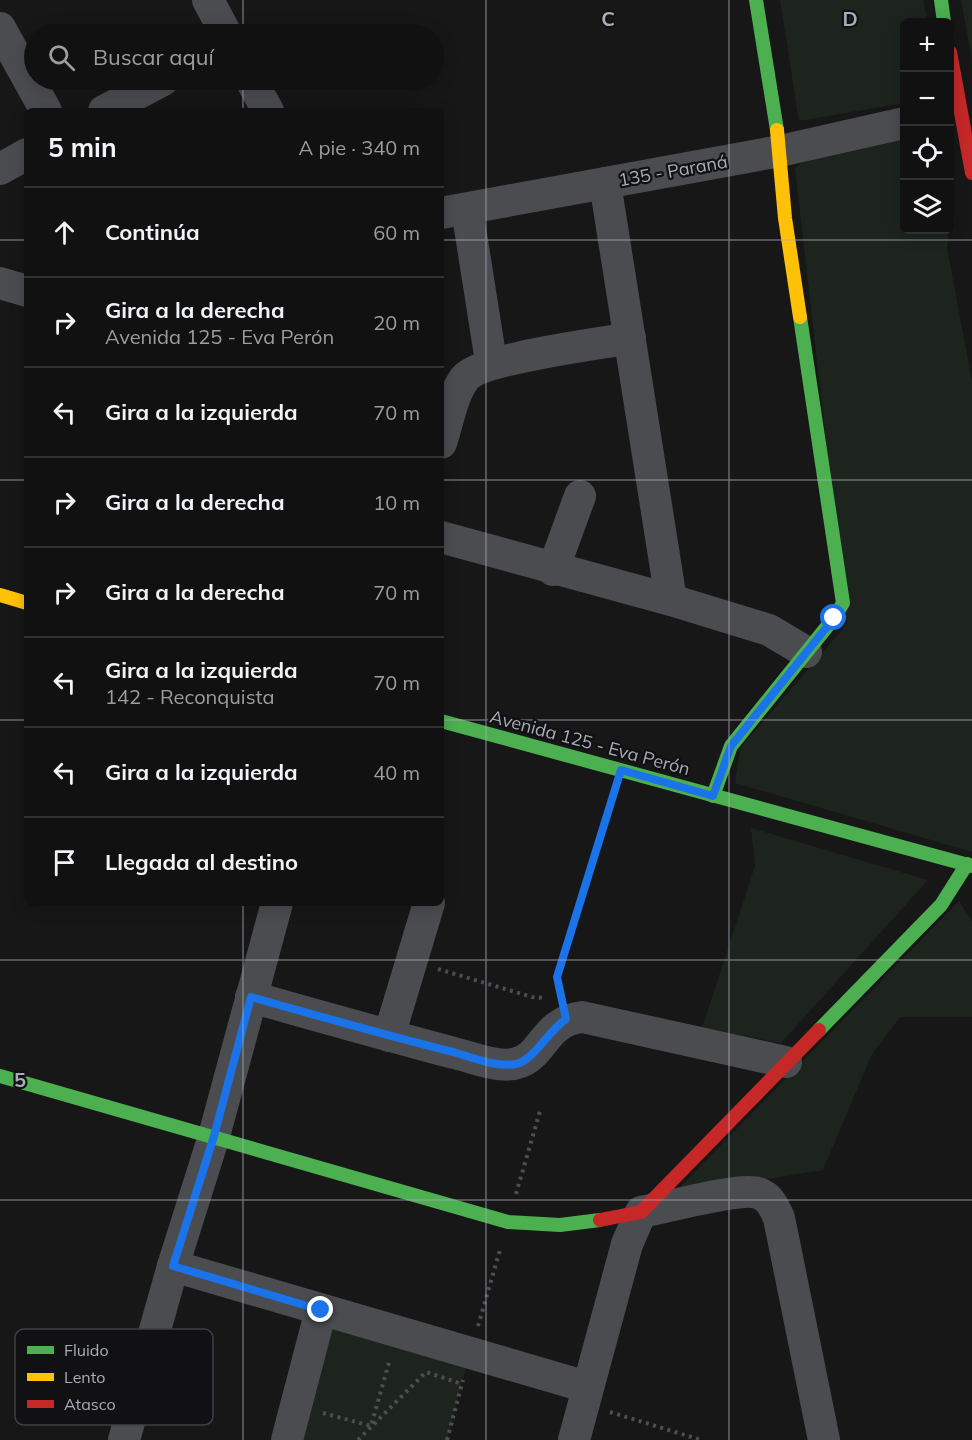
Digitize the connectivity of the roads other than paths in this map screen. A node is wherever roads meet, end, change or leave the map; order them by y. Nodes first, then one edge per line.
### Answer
1 (208, 0) edge
2 (756, 0) edge
3 (941, 0) edge
4 (943, 18) edge
5 (221, 24) edge
6 (0, 28) edge
7 (24, 71) edge
8 (34, 90) edge
9 (144, 90) edge
10 (256, 90) edge
11 (44, 108) edge
12 (110, 108) edge
13 (266, 108) edge
14 (954, 111) edge
15 (900, 124) edge
16 (780, 151) junction
17 (24, 156) edge
18 (0, 169) edge
19 (972, 173) edge
20 (605, 183) junction
21 (454, 211) edge
22 (630, 339) junction
23 (496, 363) junction
24 (444, 433) edge
25 (580, 496) dead end
26 (444, 538) edge
27 (553, 570) junction
28 (0, 595) edge
29 (671, 600) junction
30 (24, 602) edge
31 (806, 652) junction
32 (444, 722) edge
33 (713, 796) junction
34 (969, 865) edge
35 (276, 906) edge
36 (428, 906) edge
37 (251, 997) junction
38 (389, 1036) junction
39 (786, 1062) junction
40 (0, 1076) edge
41 (214, 1136) junction
42 (641, 1212) junction
43 (173, 1266) junction
44 (321, 1310) junction
45 (157, 1329) edge
46 (585, 1396) junction
47 (287, 1440) edge
48 (574, 1440) edge
49 (824, 1440) edge

1 - 5 street
2 - 16 street
3 - 4 street
6 - 7 street
8 - 11 street
9 - 12 street
10 - 13 street
14 - 19 street
15 - 16 street, 135 - Paraná
16 - 20 street, 135 - Paraná
16 - 31 street
17 - 18 street
20 - 21 street, 135 - Paraná
20 - 22 street
21 - 23 street
22 - 23 street
22 - 29 street
23 - 24 street
25 - 27 street
26 - 27 street
27 - 29 street
28 - 30 street
29 - 31 street
31 - 33 street
32 - 33 street, Avenida 125 - Eva Perón
33 - 34 street, Avenida 125 - Eva Perón
34 - 39 street
35 - 37 street
36 - 38 street
37 - 38 street
37 - 41 street
38 - 39 street
39 - 42 street
40 - 41 street
41 - 42 street
41 - 43 street
42 - 46 street
42 - 49 street
43 - 44 street
43 - 45 street
44 - 46 street
44 - 47 street
46 - 48 street

